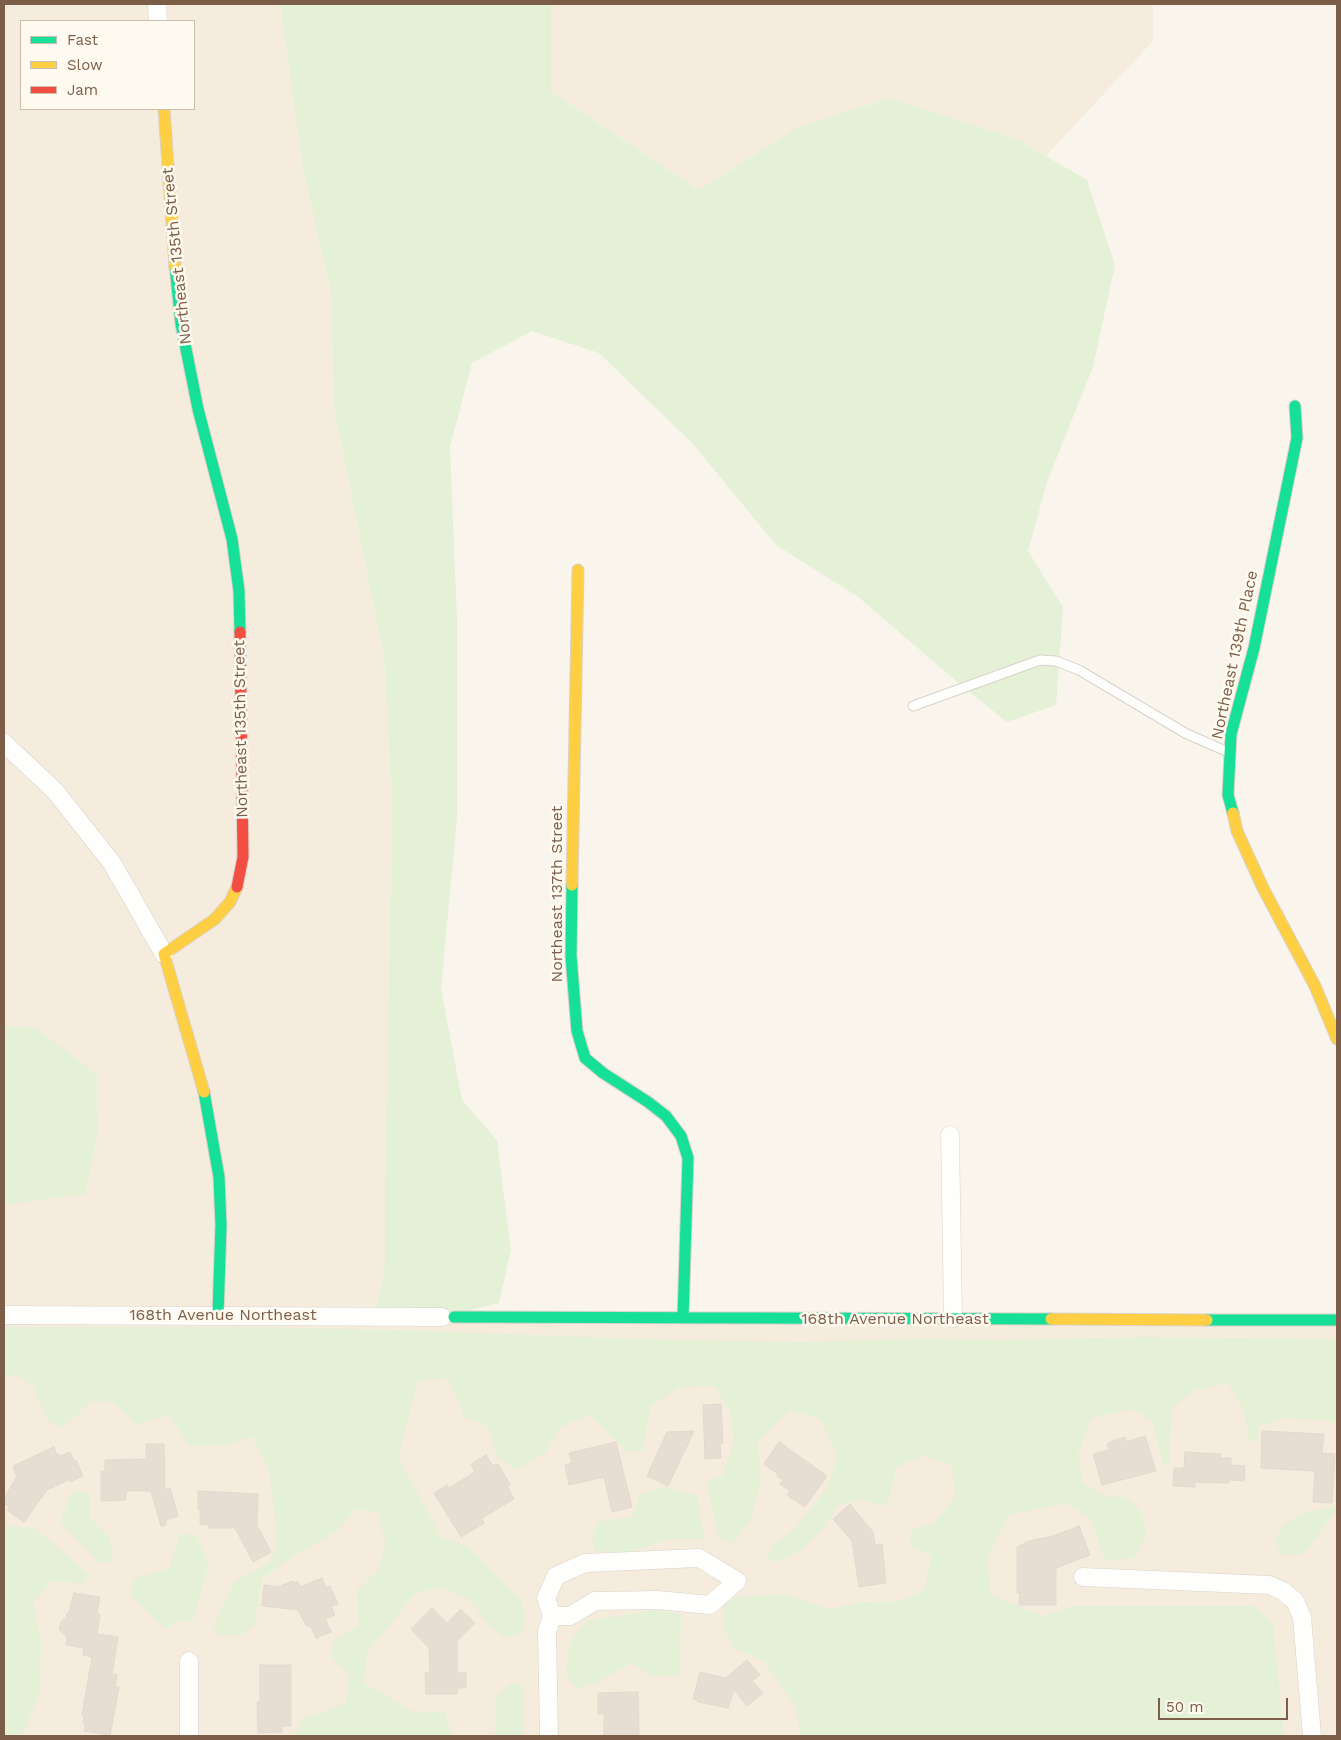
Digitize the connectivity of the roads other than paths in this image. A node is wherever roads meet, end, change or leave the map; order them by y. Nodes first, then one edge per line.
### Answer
1 (157, 4) edge
2 (158, 20) edge
3 (164, 110) edge
4 (1295, 406) dead end
5 (578, 570) dead end
6 (913, 706) dead end
7 (4, 743) edge
8 (1230, 753) junction
9 (164, 954) junction
10 (1337, 1039) edge
11 (950, 1135) dead end
12 (4, 1315) edge
13 (218, 1315) junction
14 (448, 1317) joint
15 (683, 1318) junction
16 (953, 1318) junction
17 (1337, 1320) edge
18 (1083, 1577) dead end
19 (552, 1616) junction
20 (189, 1661) dead end
21 (190, 1736) edge
22 (549, 1736) edge
23 (1312, 1736) edge

1 - 2 street
3 - 9 street, Northeast 135th Street
4 - 8 street, Northeast 139th Place
5 - 15 street, Northeast 137th Street
6 - 8 lane
7 - 9 street
8 - 10 street, Northeast 139th Place
9 - 13 street
11 - 16 street
12 - 13 street, 168th Avenue Northeast
13 - 14 street, 168th Avenue Northeast
14 - 15 street, 168th Avenue Northeast
15 - 16 street, 168th Avenue Northeast
16 - 17 street, 168th Avenue Northeast
18 - 23 street
19 - 19 street
19 - 22 street
20 - 21 street

